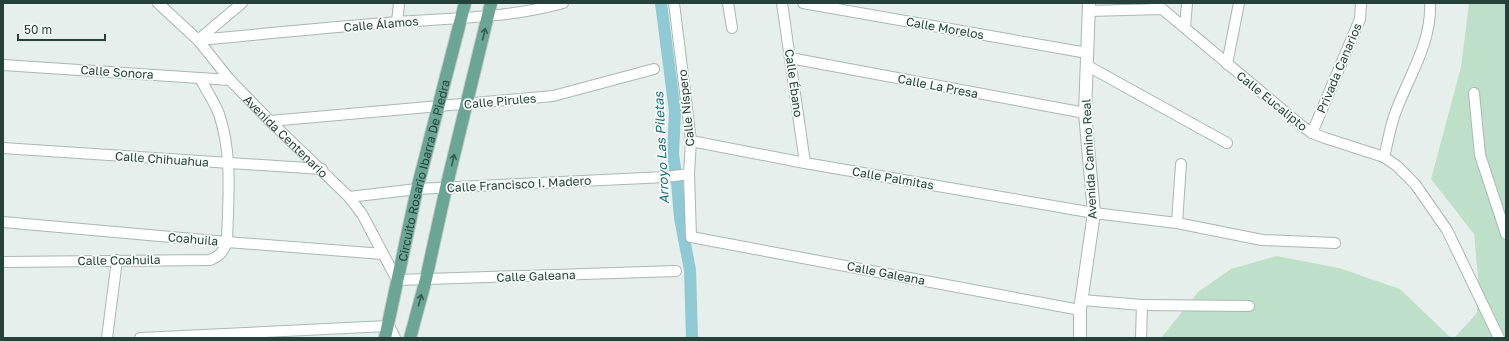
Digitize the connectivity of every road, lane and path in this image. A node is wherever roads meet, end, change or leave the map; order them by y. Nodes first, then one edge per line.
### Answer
1 (158, 3) edge
2 (242, 3) edge
3 (399, 3) edge
4 (465, 3) edge
5 (491, 3) edge
6 (563, 3) edge
7 (674, 3) edge
8 (728, 3) edge
9 (782, 3) edge
10 (803, 3) edge
11 (1188, 3) edge
12 (1239, 3) edge
13 (1361, 3) edge
14 (1430, 3) edge
15 (1158, 6) edge
16 (1089, 7) edge
17 (488, 15) junction
18 (461, 18) junction
19 (397, 22) junction
20 (1185, 27) junction
21 (732, 28) dead end
22 (198, 40) junction
23 (1087, 53) junction
24 (790, 58) junction
25 (1226, 64) junction
26 (3, 65) edge
27 (1086, 66) junction
28 (654, 69) dead end
29 (200, 78) junction
30 (230, 80) junction
31 (1474, 93) dead end
32 (466, 103) junction
33 (438, 106) junction
34 (1085, 113) junction
35 (270, 120) junction
36 (1312, 133) junction
37 (692, 141) junction
38 (1227, 144) dead end
39 (3, 148) edge
40 (1384, 157) junction
41 (805, 162) junction
42 (229, 163) junction
43 (1181, 164) dead end
44 (322, 169) junction
45 (686, 174) junction
46 (446, 188) junction
47 (417, 189) junction
48 (349, 197) junction
49 (1094, 213) junction
50 (3, 222) edge
51 (1177, 223) junction
52 (1506, 234) edge
53 (691, 236) joint
54 (227, 242) junction
55 (1335, 243) dead end
56 (383, 254) junction
57 (117, 260) junction
58 (3, 262) edge
59 (676, 271) dead end
60 (397, 280) junction
61 (426, 280) junction
62 (1081, 305) junction
63 (1142, 305) junction
64 (1249, 306) dead end
65 (386, 332) edge
66 (107, 338) edge
67 (140, 338) edge
68 (394, 338) edge
69 (410, 338) edge
70 (1080, 338) edge
71 (1141, 338) edge
72 (1499, 338) edge

1 - 22 street, Avenida Centenario
2 - 22 street
3 - 19 street
4 - 18 main road, Circuito Rosario Ibarra De Piedra
5 - 17 main road
6 - 17 street, Calle Álamos
7 - 37 street, Calle Níspero
8 - 21 street
9 - 24 street, Calle Ébano
10 - 23 street, Calle Morelos
11 - 20 street
12 - 25 street
13 - 36 street, Privada Canarios
14 - 40 street
15 - 16 street
15 - 20 street, Calle Eucalipto
16 - 23 street, Avenida Camino Real
17 - 18 street, Calle Álamos
32 -> 17 main road
18 - 19 street, Calle Álamos
18 - 33 main road, Circuito Rosario Ibarra De Piedra
19 - 22 street, Calle Álamos
20 - 25 street, Calle Eucalipto
22 - 30 street, Avenida Centenario
23 - 27 street, Avenida Camino Real
24 - 34 street, Calle La Presa
24 - 41 street, Calle Ébano
25 - 36 street, Calle Eucalipto
26 - 29 street, Calle Sonora
27 - 34 street, Avenida Camino Real
27 - 38 street
28 - 32 street, Calle Pirules
29 - 30 street, Calle Sonora
29 - 42 street
30 - 35 street, Avenida Centenario
31 - 52 street
32 - 33 street, Calle Pirules
46 -> 32 main road
33 - 35 street, Calle Pirules
33 - 47 main road, Circuito Rosario Ibarra De Piedra
34 - 49 street, Avenida Camino Real
35 - 44 street, Avenida Centenario
36 - 40 street, Calle Eucalipto
37 - 41 street, Calle Palmitas
37 - 45 street, Calle Níspero
39 - 42 street, Calle Chihuahua
40 - 72 street, Calle Eucalipto
41 - 49 street, Calle Palmitas
42 - 44 street, Calle Chihuahua
42 - 54 street
43 - 51 street
44 - 48 street, Avenida Centenario
45 - 46 street, Calle Francisco I. Madero
45 - 53 street, Calle Níspero
46 - 47 street, Calle Francisco I. Madero
46 - 61 main road
47 - 48 street, Calle Francisco I. Madero
47 - 60 main road, Circuito Rosario Ibarra De Piedra
48 - 56 street, Avenida Centenario
49 - 51 street, Calle Palmitas
49 - 62 street, Avenida Camino Real
50 - 54 street, Coahuila
51 - 55 street, Calle Palmitas
53 - 62 street, Calle Galeana
54 - 56 street, Coahuila
54 - 57 street, Calle Coahuila
56 - 60 street, Avenida Centenario
57 - 58 street, Calle Coahuila
57 - 66 street
59 - 61 street, Calle Galeana
60 - 61 street, Calle Galeana
60 - 65 main road, Circuito Rosario Ibarra De Piedra
69 -> 61 main road
62 - 63 street, Calle Galeana
62 - 70 street, Avenida Camino Real
63 - 64 street, Calle Galeana
63 - 71 street
65 - 67 street
65 - 68 street

